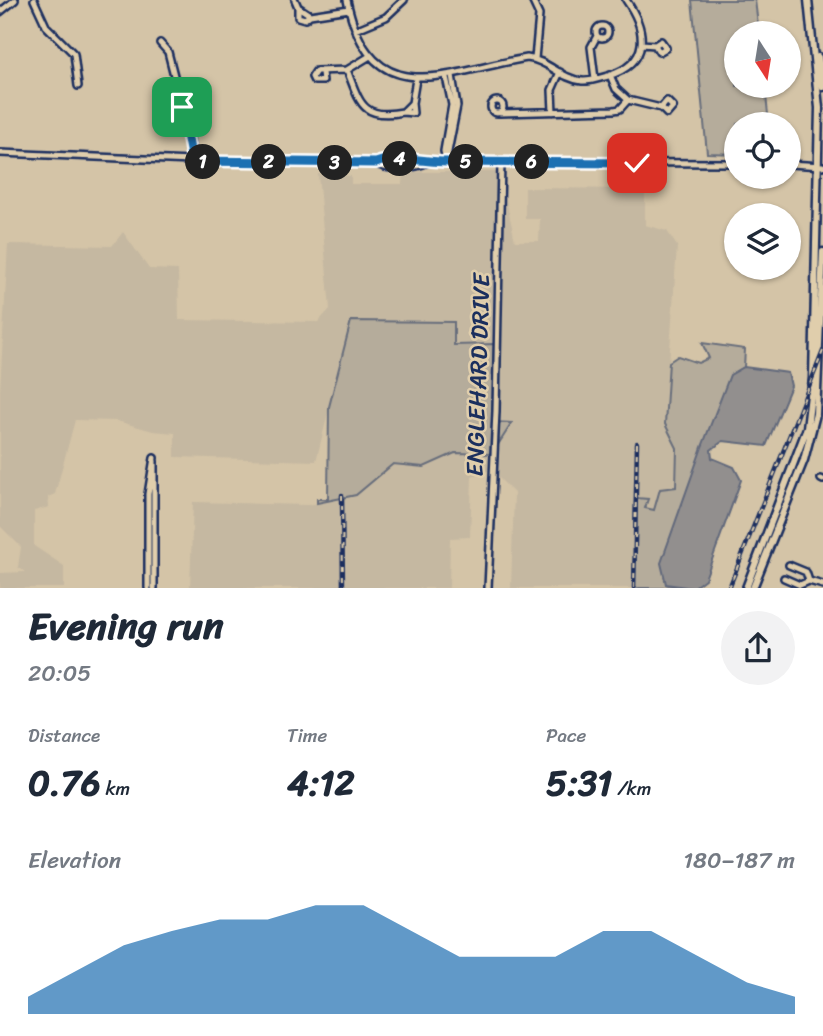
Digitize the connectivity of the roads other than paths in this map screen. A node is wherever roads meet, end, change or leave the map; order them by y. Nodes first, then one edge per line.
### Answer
1 (15, 0) edge
2 (34, 0) edge
3 (295, 0) edge
4 (347, 0) edge
5 (404, 0) edge
6 (532, 0) edge
7 (626, 0) edge
8 (809, 0) edge
9 (349, 9) junction
10 (0, 12) edge
11 (355, 30) junction
12 (597, 36) dead end
13 (160, 43) dead end
14 (642, 44) junction
15 (655, 46) dead end
16 (370, 56) junction
17 (535, 59) junction
18 (347, 70) junction
19 (322, 72) dead end
20 (559, 72) junction
21 (610, 75) junction
22 (449, 76) junction
23 (416, 79) junction
24 (595, 79) junction
25 (78, 86) dead end
26 (823, 87) edge
27 (628, 100) junction
28 (661, 108) dead end
29 (500, 113) dead end
30 (553, 113) junction
31 (0, 153) edge
32 (192, 161) junction
33 (446, 162) junction
34 (501, 162) junction
35 (724, 163) edge
36 (801, 165) edge
37 (821, 166) edge
38 (823, 252) edge
39 (789, 565) dead end
40 (784, 578) dead end
41 (809, 581) junction
42 (823, 585) edge
43 (148, 588) edge
44 (154, 588) edge
45 (488, 588) edge
46 (746, 588) edge
47 (753, 588) edge

1 - 10 street
2 - 25 street
3 - 9 street
4 - 9 street
5 - 11 street
6 - 17 street
7 - 14 street
8 - 26 main road
8 - 37 main road
9 - 11 street
11 - 16 street
12 - 24 street
13 - 32 street
14 - 15 street
14 - 21 street
16 - 18 street
16 - 23 street
17 - 20 street
17 - 22 street
18 - 19 street
18 - 23 street
20 - 24 street
20 - 30 street
21 - 24 street
21 - 27 street
22 - 23 street
22 - 33 street
27 - 28 street
27 - 30 street
29 - 30 street
31 - 32 street
32 - 33 street
33 - 34 street
34 - 35 street
34 - 45 street, ENGLEHARD DRIVE
36 - 37 street
37 - 46 main road
38 - 47 main road
39 - 41 street
40 - 41 street
41 - 42 street
43 - 44 street

